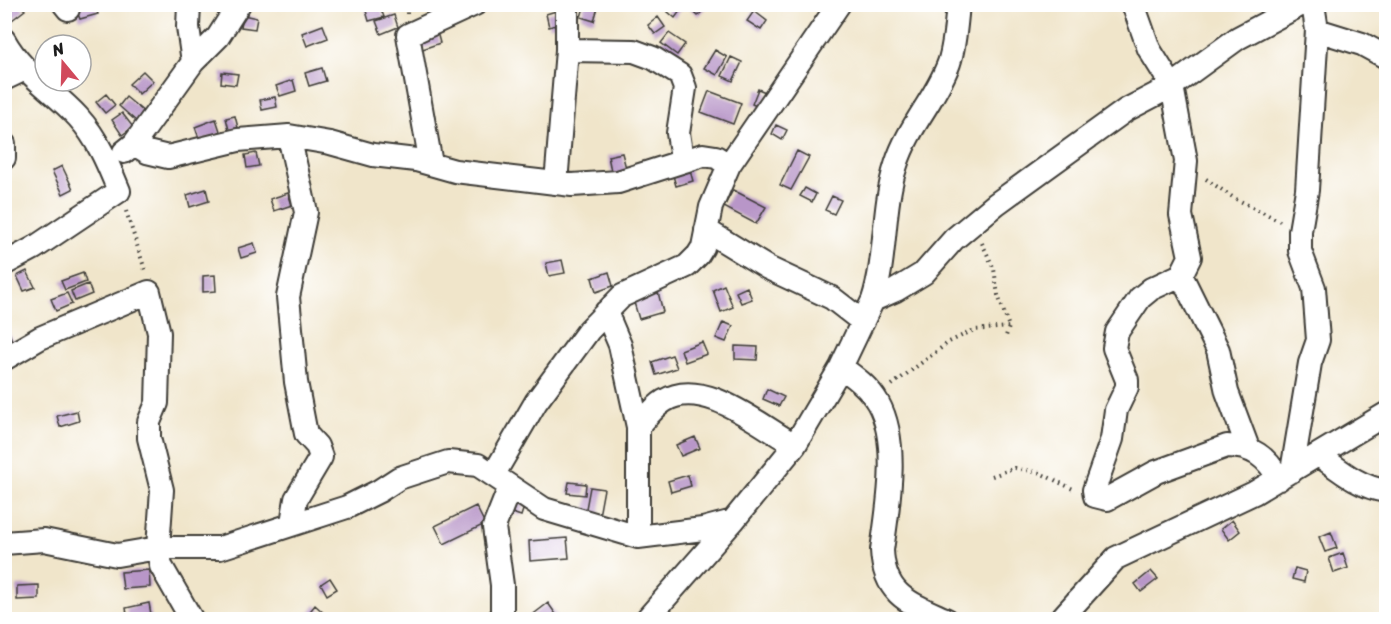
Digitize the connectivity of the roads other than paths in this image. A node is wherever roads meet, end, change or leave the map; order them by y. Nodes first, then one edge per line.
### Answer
1 (189, 4) edge
2 (239, 4) edge
3 (475, 4) edge
4 (567, 4) edge
5 (839, 4) edge
6 (958, 4) edge
7 (1134, 4) edge
8 (1313, 4) edge
9 (1291, 8) edge
10 (1317, 30) junction
11 (4, 39) edge
12 (567, 50) junction
13 (1386, 57) edge
14 (193, 62) junction
15 (15, 74) edge
16 (1172, 86) junction
17 (289, 136) junction
18 (4, 144) edge
19 (134, 144) junction
20 (4, 158) edge
21 (682, 159) junction
22 (108, 164) junction
23 (431, 164) junction
24 (729, 165) junction
25 (556, 183) junction
26 (706, 230) junction
27 (4, 264) edge
28 (1181, 275) junction
29 (873, 300) junction
30 (606, 312) junction
31 (863, 322) junction
32 (4, 359) edge
33 (841, 367) junction
34 (1386, 414) edge
35 (638, 427) junction
36 (795, 445) junction
37 (1248, 448) junction
38 (1319, 454) junction
39 (1285, 475) junction
40 (501, 481) junction
41 (1386, 491) edge
42 (733, 521) junction
43 (292, 523) junction
44 (638, 537) junction
45 (4, 543) edge
46 (158, 548) junction
47 (192, 620) edge
48 (502, 620) edge
49 (646, 620) edge
50 (947, 620) edge
51 (1060, 620) edge

1 - 14 street
2 - 14 street
3 - 23 street
4 - 12 street
5 - 24 street
6 - 29 street
7 - 16 street
8 - 10 street
9 - 16 street
10 - 13 street
10 - 39 street
11 - 15 street
12 - 21 street
12 - 25 street
14 - 19 street
15 - 22 street
16 - 28 street
16 - 29 street
17 - 19 street
17 - 23 street
17 - 43 street
18 - 20 street
19 - 22 street
21 - 24 street
21 - 25 street
22 - 27 street
23 - 25 street
24 - 26 street
26 - 30 street
26 - 31 street
28 - 37 street
28 - 37 street
29 - 31 street
30 - 35 street
30 - 40 street
31 - 33 street
32 - 46 street
33 - 36 street
33 - 50 street
34 - 38 street
35 - 36 street
35 - 44 street
36 - 42 street
37 - 39 street
38 - 39 street
38 - 41 street
39 - 51 street
40 - 43 street
40 - 44 street
40 - 48 street
42 - 44 street
42 - 49 street
43 - 46 street
45 - 46 street
46 - 47 street

